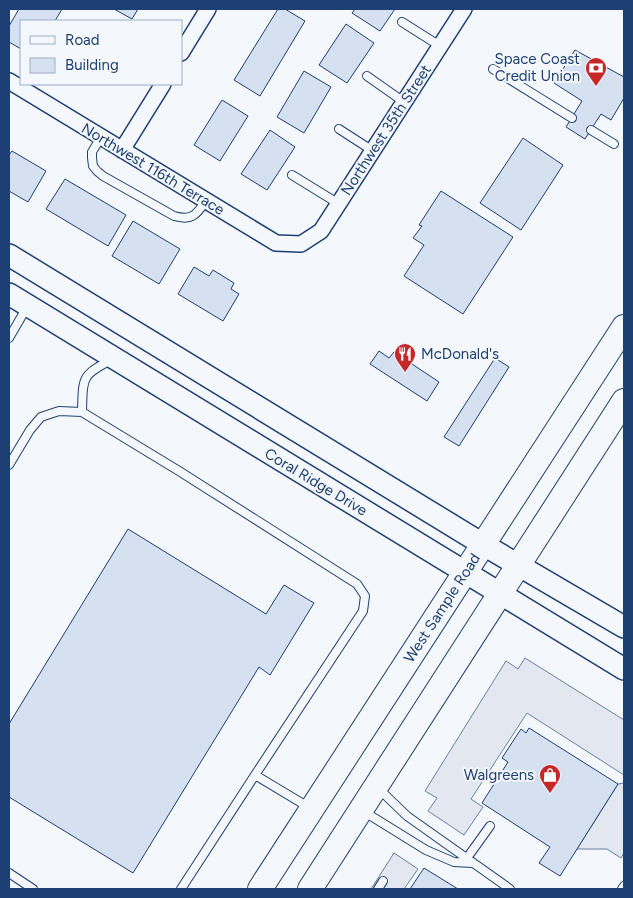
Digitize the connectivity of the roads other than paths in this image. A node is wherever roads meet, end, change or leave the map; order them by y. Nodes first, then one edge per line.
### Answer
1 (208, 9) edge
2 (464, 9) edge
3 (402, 22) dead end
4 (440, 46) junction
5 (182, 51) edge
6 (493, 70) dead end
7 (367, 76) dead end
8 (9, 81) edge
9 (161, 85) edge
10 (404, 102) junction
11 (572, 118) dead end
12 (339, 129) dead end
13 (591, 130) dead end
14 (101, 137) junction
15 (614, 144) dead end
16 (122, 150) junction
17 (373, 151) junction
18 (292, 175) dead end
19 (206, 201) junction
20 (339, 204) junction
21 (301, 244) joint
22 (9, 255) edge
23 (9, 294) edge
24 (28, 306) junction
25 (624, 327) edge
26 (9, 338) edge
27 (114, 359) junction
28 (624, 401) edge
29 (82, 412) junction
30 (9, 465) edge
31 (484, 545) junction
32 (518, 566) junction
33 (465, 573) junction
34 (500, 594) junction
35 (624, 627) edge
36 (624, 669) edge
37 (254, 775) junction
38 (376, 787) junction
39 (312, 809) junction
40 (361, 810) junction
41 (490, 826) dead end
42 (470, 861) junction
43 (9, 873) edge
44 (383, 881) dead end
45 (33, 889) edge
46 (182, 889) edge
47 (260, 889) edge
48 (310, 889) edge
49 (378, 889) edge
50 (510, 889) edge

1 - 5 street
2 - 4 street, Northwest 35th Street
3 - 4 lane
4 - 10 street, Northwest 35th Street
6 - 11 lane
7 - 10 lane
8 - 14 street, Northwest 116th Terrace
9 - 16 street
10 - 17 street, Northwest 35th Street
12 - 17 lane
13 - 15 lane
14 - 16 street, Northwest 116th Terrace
14 - 19 lane
16 - 19 street, Northwest 116th Terrace
17 - 20 street, Northwest 35th Street
18 - 20 lane
19 - 21 street, Northwest 116th Terrace
20 - 21 street, Northwest 35th Street
22 - 31 main road
23 - 24 main road, Coral Ridge Drive
24 - 26 lane
24 - 27 main road, Coral Ridge Drive
25 - 31 main road, West Sample Road
27 - 29 lane
27 - 33 main road, Coral Ridge Drive
28 - 32 main road
29 - 30 lane
29 - 37 lane
31 - 32 main road
31 - 33 main road, West Sample Road
32 - 34 main road
32 - 35 main road
33 - 34 main road, Coral Ridge Drive
33 - 39 main road, West Sample Road
34 - 36 main road, Coral Ridge Drive
34 - 38 main road
37 - 39 lane
37 - 46 lane
38 - 40 main road
38 - 42 lane
39 - 47 main road, West Sample Road
40 - 42 lane
40 - 48 main road
41 - 42 lane
42 - 50 lane
43 - 45 lane
44 - 49 lane

